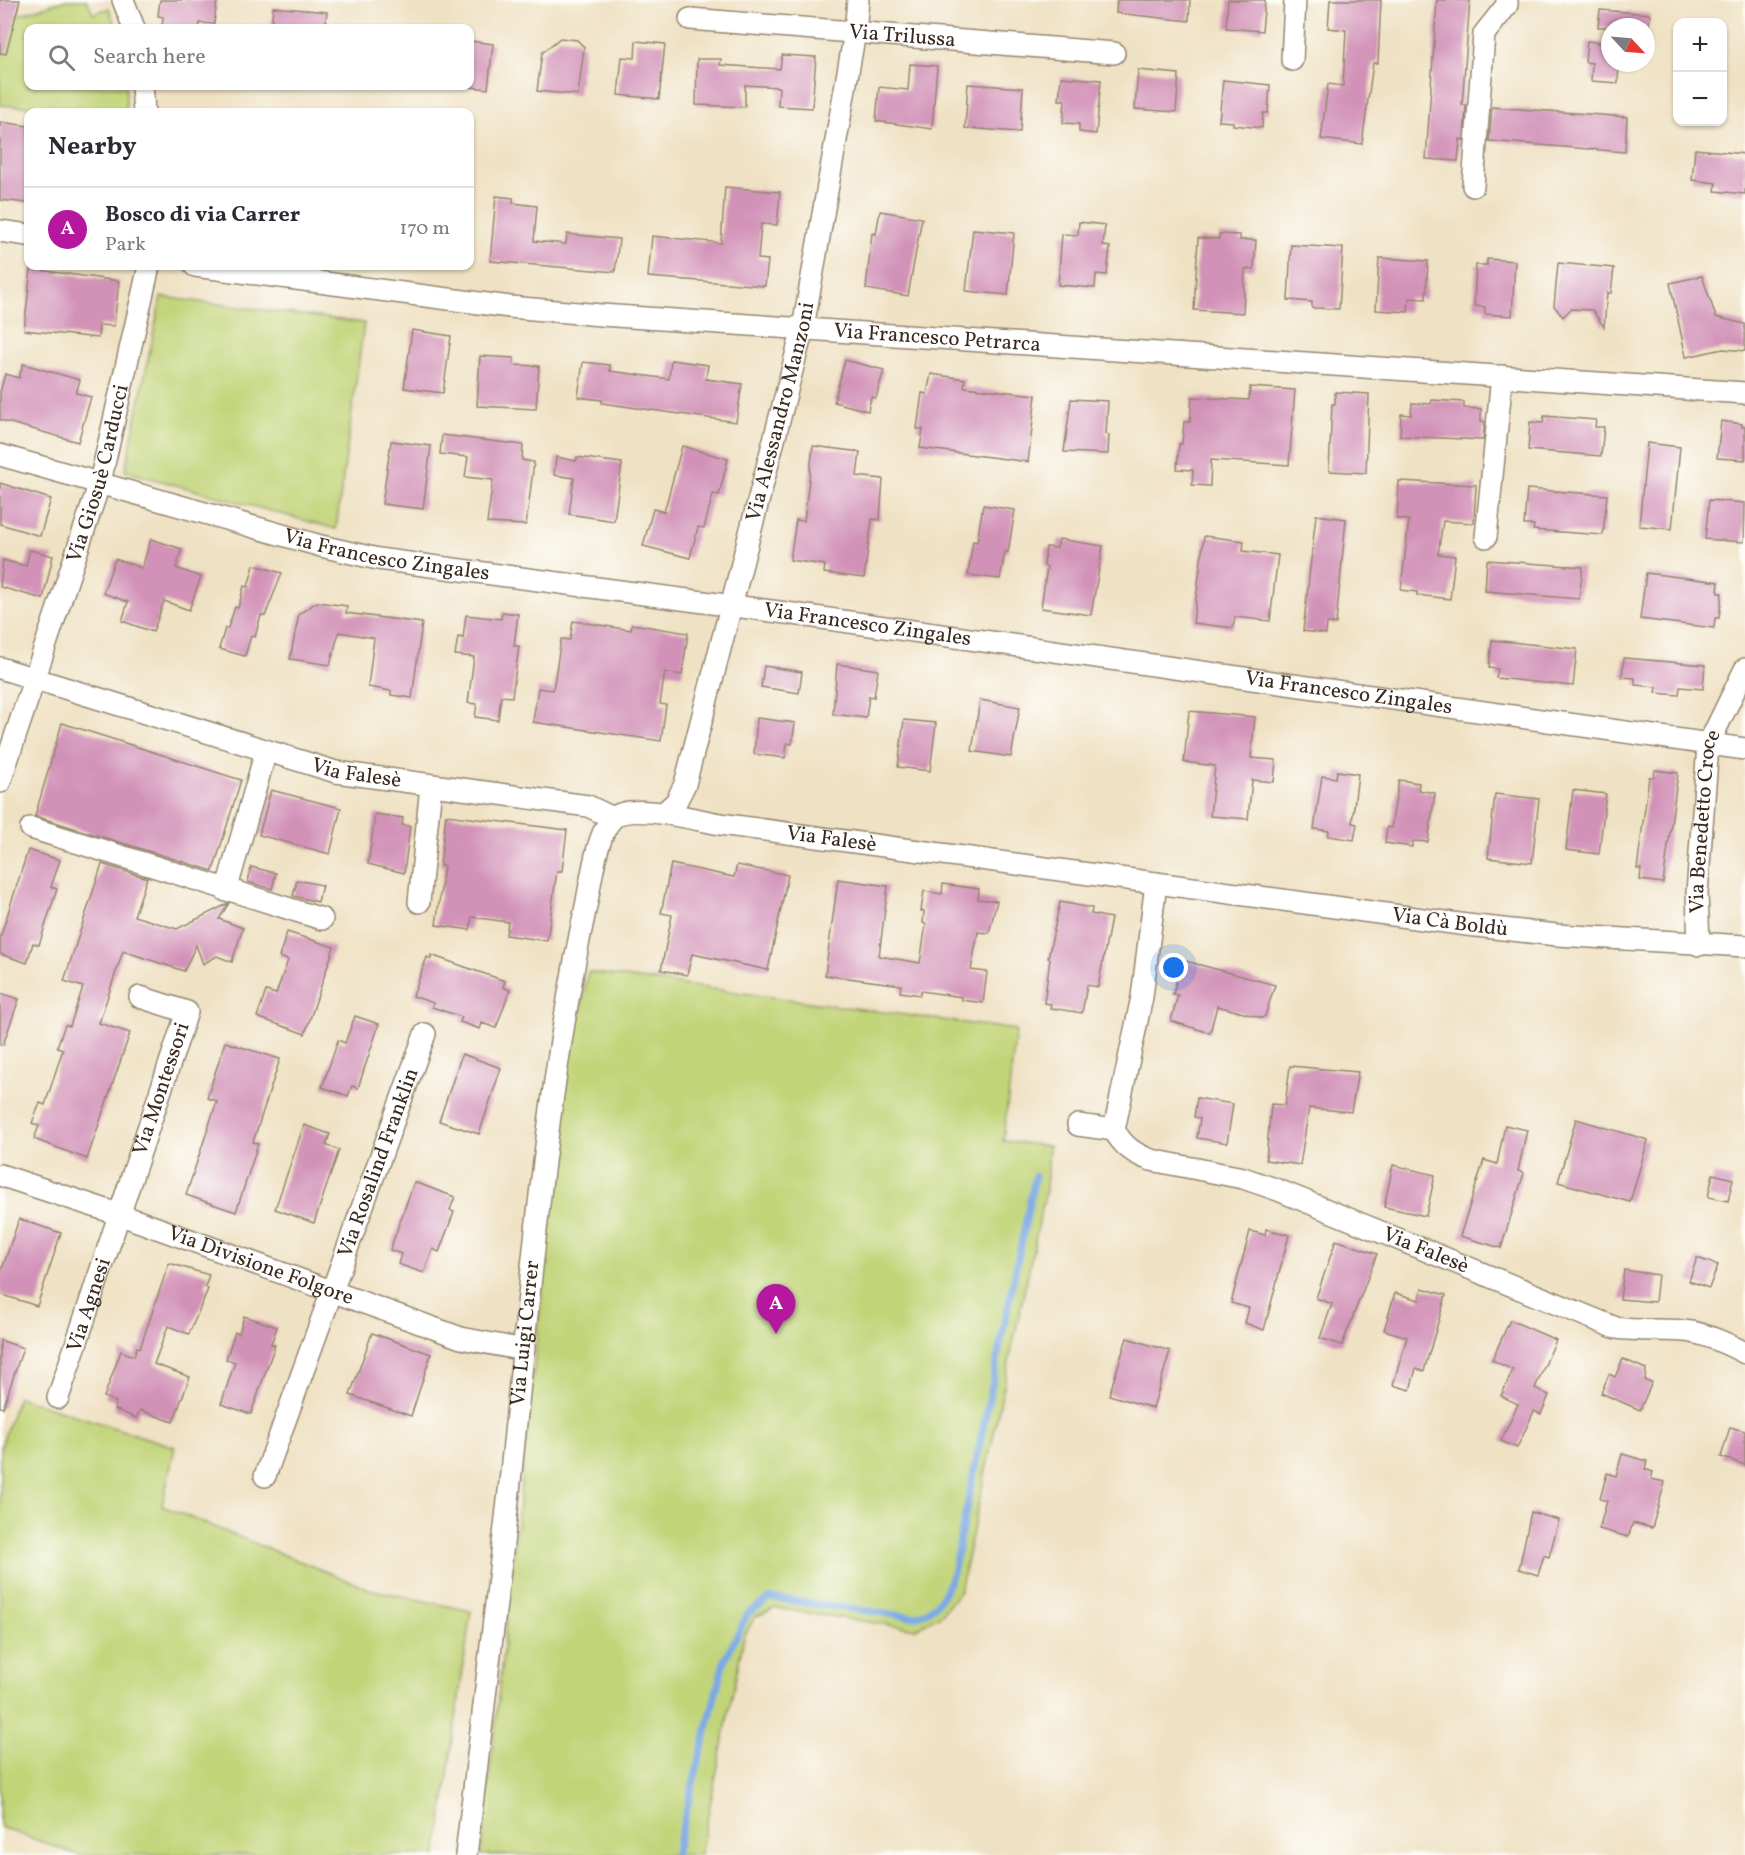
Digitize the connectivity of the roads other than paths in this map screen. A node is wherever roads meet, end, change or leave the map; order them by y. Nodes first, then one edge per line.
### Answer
1 (123, 0) edge
2 (858, 0) edge
3 (1295, 0) edge
4 (1507, 0) edge
5 (690, 19) dead end
6 (132, 24) edge
7 (855, 32) junction
8 (1114, 53) dead end
9 (1292, 60) dead end
10 (142, 90) edge
11 (144, 108) edge
12 (1473, 186) dead end
13 (0, 231) edge
14 (24, 234) edge
15 (148, 270) edge
16 (226, 270) edge
17 (803, 328) junction
18 (1502, 376) junction
19 (1745, 393) edge
20 (0, 455) edge
21 (100, 482) junction
22 (1486, 537) dead end
23 (729, 606) junction
24 (0, 668) edge
25 (1745, 669) edge
26 (34, 678) junction
27 (1708, 745) junction
28 (1745, 749) edge
29 (266, 751) junction
30 (0, 782) edge
31 (431, 786) junction
32 (666, 811) junction
33 (613, 818) junction
34 (31, 828) dead end
35 (1156, 883) junction
36 (226, 891) junction
37 (419, 902) dead end
38 (321, 919) dead end
39 (1699, 945) junction
40 (1745, 946) edge
41 (140, 997) dead end
42 (425, 1034) dead end
43 (1078, 1125) dead end
44 (1114, 1130) junction
45 (0, 1175) edge
46 (121, 1215) junction
47 (333, 1291) junction
48 (524, 1350) junction
49 (1745, 1353) edge
50 (58, 1398) dead end
51 (265, 1476) dead end
52 (466, 1855) edge

1 - 6 street
2 - 7 street, Via Alessandro Manzoni
3 - 9 street
4 - 12 street
5 - 7 street, Via Trilussa
7 - 8 street, Via Trilussa
7 - 17 street, Via Alessandro Manzoni
10 - 11 street
13 - 14 street
15 - 21 street, Via Giosuè Carducci
16 - 17 street, Via Francesco Petrarca
17 - 18 street, Via Francesco Petrarca
17 - 23 street, Via Alessandro Manzoni
18 - 19 street, Via Francesco Petrarca
18 - 22 street
20 - 21 street, Via Francesco Zingales
21 - 23 street, Via Francesco Zingales
21 - 26 street, Via Giosuè Carducci
23 - 27 street, Via Francesco Zingales
23 - 32 street, Via Alessandro Manzoni
24 - 26 street, Via Falesè
25 - 27 street, Via Benedetto Croce
26 - 29 street, Via Falesè
26 - 30 street, Via Giosuè Carducci
27 - 28 street, Via Francesco Zingales
27 - 39 street, Via Benedetto Croce
29 - 31 street, Via Falesè
29 - 36 street
31 - 33 street, Via Falesè
31 - 37 street
32 - 33 street, Via Falesè
32 - 35 street, Via Falesè
33 - 48 street, Via Luigi Carrer
34 - 36 street
35 - 39 street, Via Cà Boldù
35 - 44 street
36 - 38 street
39 - 40 street, Via Cà Boldù
41 - 46 street, Via Montessori
42 - 47 street, Via Rosalind Franklin
43 - 44 street
44 - 49 street, Via Falesè
45 - 46 street, Via Divisione Folgore
46 - 47 street, Via Divisione Folgore
46 - 50 street, Via Agnesi
47 - 48 street, Via Divisione Folgore
47 - 51 street, Via Rosalind Franklin
48 - 52 street, Via Luigi Carrer

